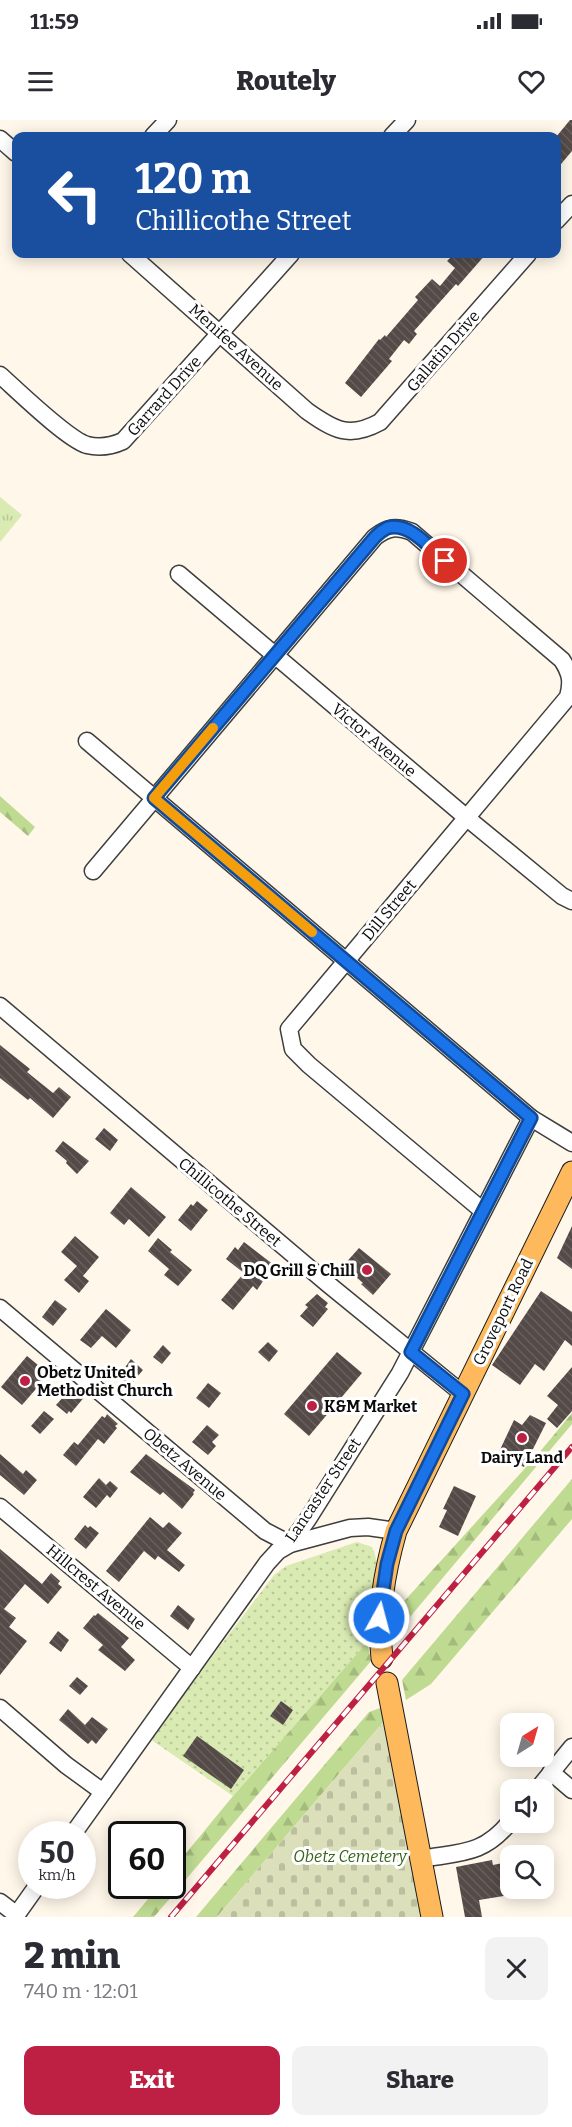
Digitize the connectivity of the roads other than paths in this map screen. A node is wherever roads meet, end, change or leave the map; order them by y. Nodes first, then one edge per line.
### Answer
1 (168, 120) edge
2 (406, 120) edge
3 (157, 132) edge
4 (396, 132) edge
5 (0, 139) edge
6 (12, 150) edge
7 (572, 204) edge
8 (561, 216) edge
9 (135, 258) edge
10 (287, 258) edge
11 (524, 258) edge
12 (221, 333) junction
13 (0, 375) edge
14 (348, 431) joint
15 (180, 574) dead end
16 (275, 656) junction
17 (87, 741) dead end
18 (154, 798) junction
19 (467, 818) junction
20 (93, 871) dead end
21 (572, 901) edge
22 (346, 961) junction
23 (0, 1006) edge
24 (531, 1118) junction
25 (572, 1143) edge
26 (572, 1172) edge
27 (483, 1211) junction
28 (0, 1308) edge
29 (411, 1352) junction
30 (463, 1394) junction
31 (0, 1507) edge
32 (396, 1531) junction
33 (290, 1544) junction
34 (382, 1658) dead end
35 (192, 1668) junction
36 (387, 1683) dead end
37 (0, 1708) edge
38 (572, 1747) edge
39 (551, 1772) junction
40 (546, 1779) edge
41 (572, 1790) edge
42 (103, 1792) junction
43 (83, 1821) edge
44 (500, 1833) edge
45 (421, 1859) junction
46 (28, 1899) edge
47 (0, 1902) edge
48 (16, 1916) edge
49 (432, 1917) edge

1 - 3 street
2 - 4 street
5 - 6 street
7 - 8 street
9 - 12 street, Menifee Avenue
10 - 12 street, Garrard Drive
11 - 14 street, Gallatin Drive
12 - 13 street, Garrard Drive
12 - 14 street, Menifee Avenue
15 - 16 street, Victor Avenue
16 - 18 street
16 - 19 street, Victor Avenue
16 - 19 street, Dill Street
17 - 18 street
18 - 20 street
18 - 22 street
19 - 21 street, Victor Avenue
19 - 22 street, Dill Street
22 - 24 street
22 - 27 street, Dill Street
23 - 29 street, Chillicothe Street
24 - 25 street
24 - 27 street, Lancaster Street
26 - 30 main road, Groveport Road
27 - 29 street, Lancaster Street
28 - 33 street, Obetz Avenue
29 - 30 street, Chillicothe Street
29 - 33 street, Lancaster Street
30 - 32 main road, Groveport Road
31 - 35 street, Hillcrest Avenue
32 - 33 street
32 - 34 main road, Groveport Road
33 - 35 street, Lancaster Street
35 - 42 street, Lancaster Street
36 - 45 main road
37 - 42 street
38 - 39 street
39 - 40 street
39 - 41 street
42 - 43 street, Lancaster Street
44 - 45 street
45 - 49 main road
46 - 48 street
47 - 48 street

